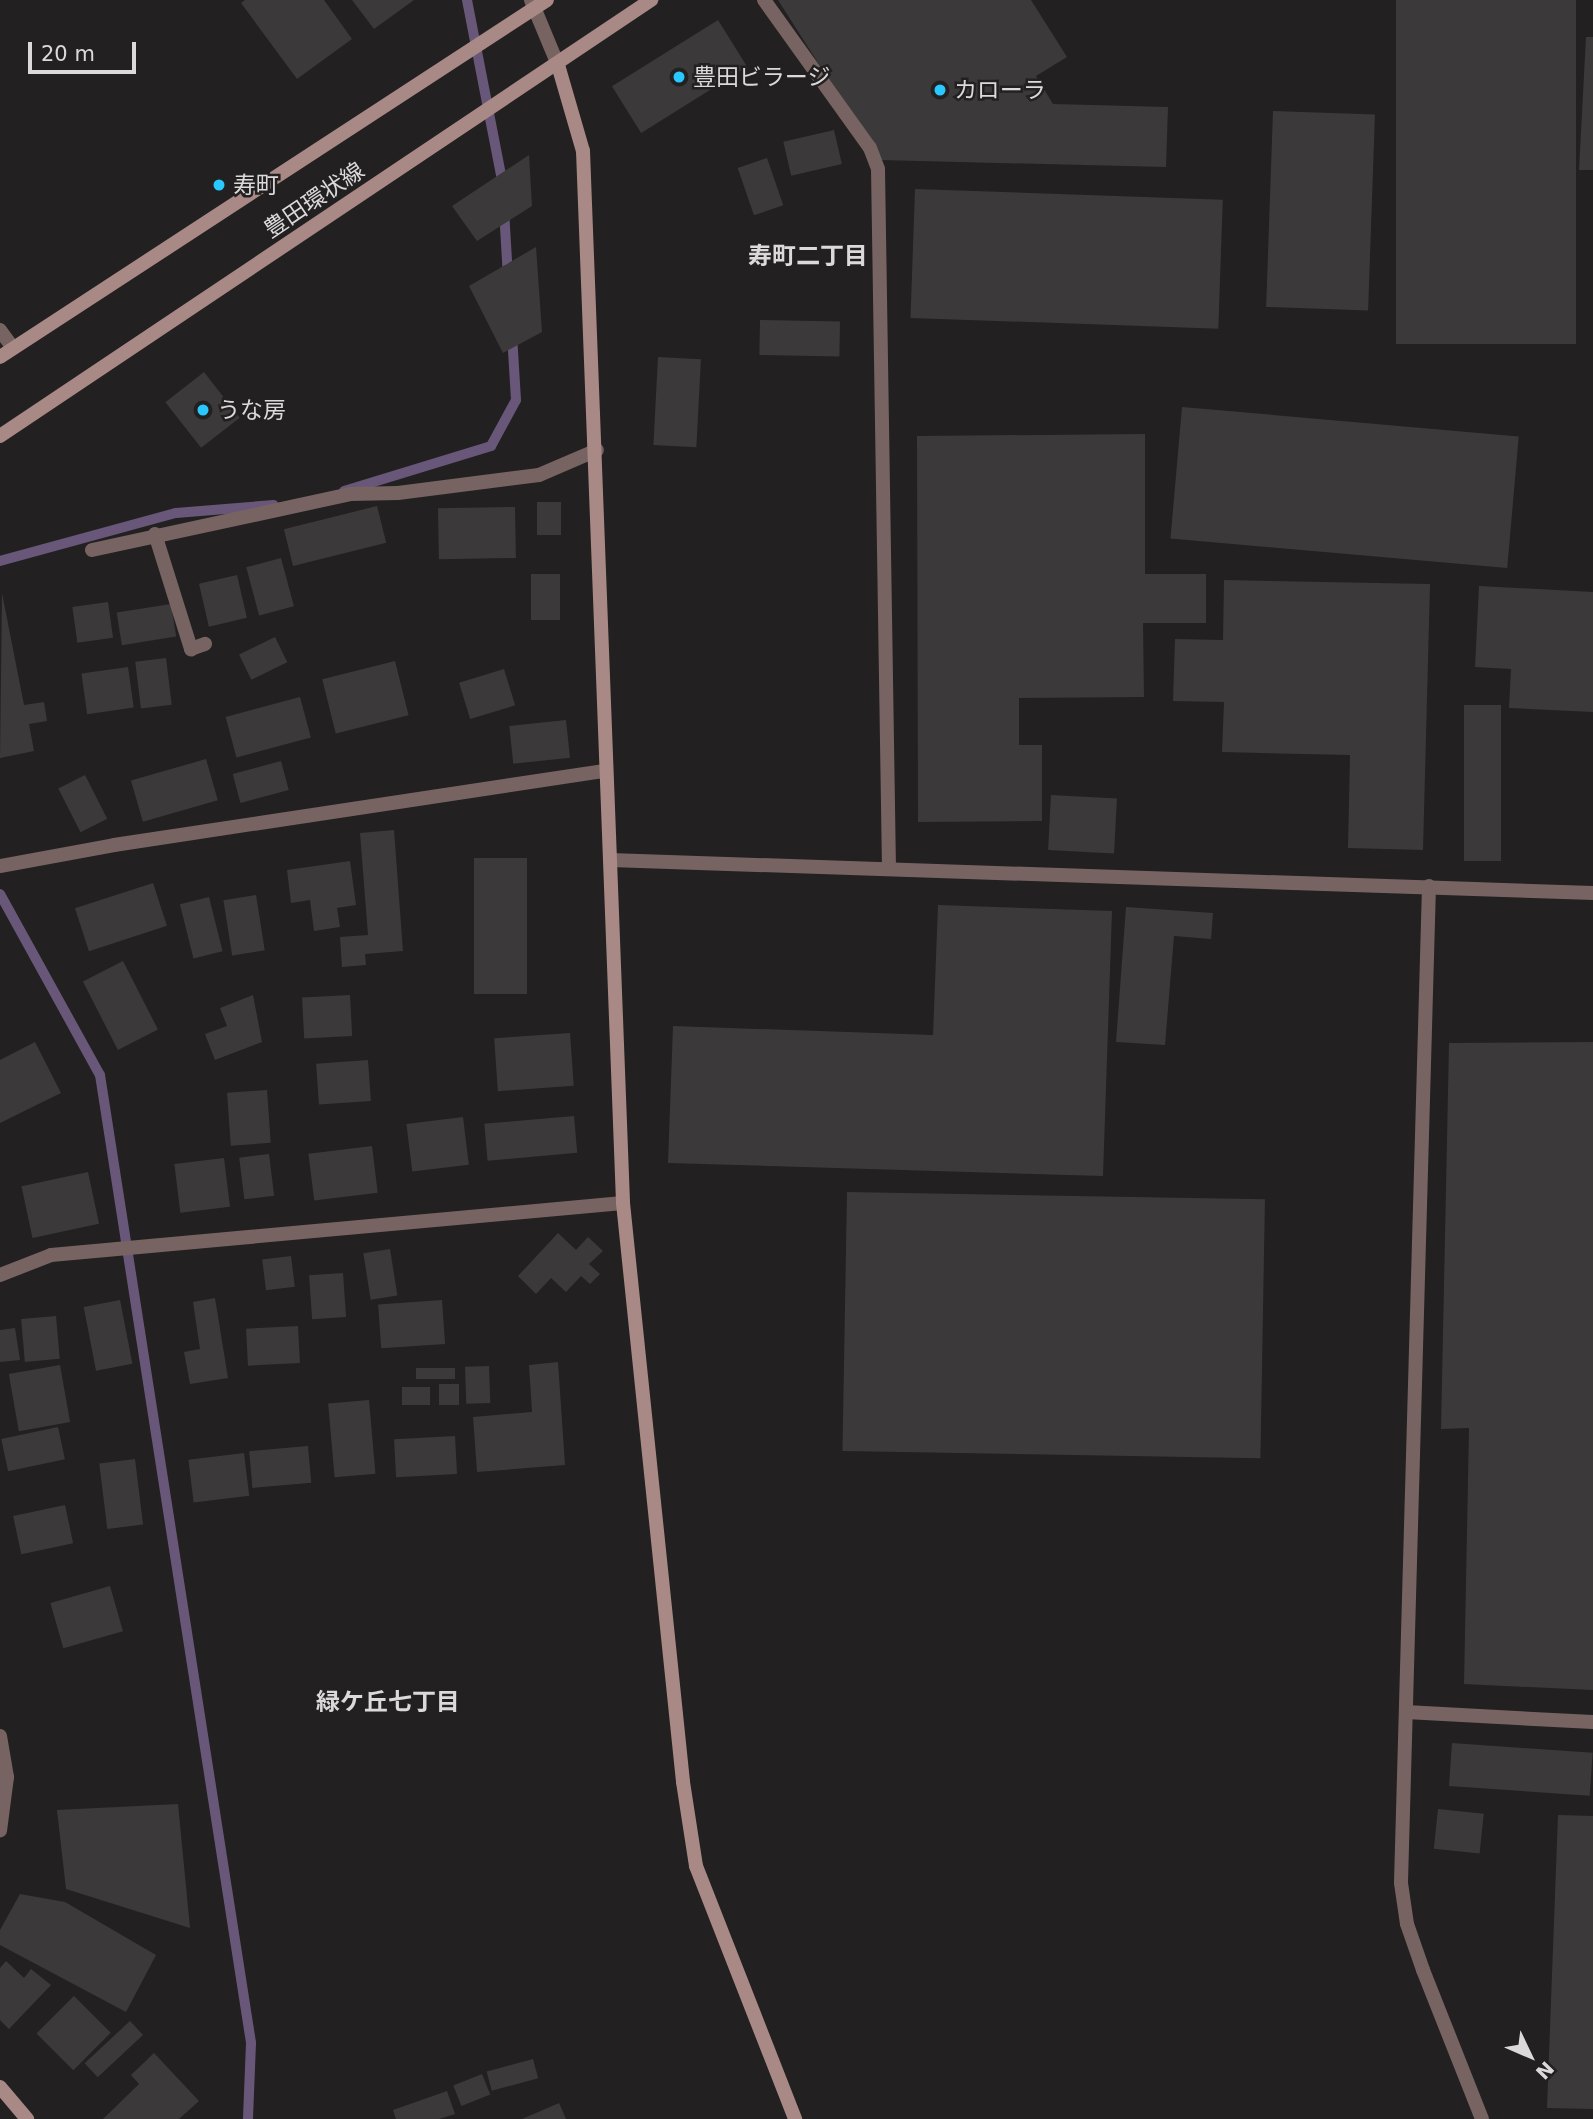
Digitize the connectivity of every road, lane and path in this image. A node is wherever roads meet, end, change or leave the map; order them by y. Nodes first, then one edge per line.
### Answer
1 (651, 0) edge
2 (764, 0) edge
3 (538, 3) edge
4 (558, 65) junction
5 (0, 330) edge
6 (13, 348) junction
7 (0, 357) edge
8 (0, 436) edge
9 (597, 450) junction
10 (155, 534) junction
11 (92, 550) dead end
12 (205, 644) dead end
13 (604, 771) junction
14 (610, 860) junction
15 (0, 866) edge
16 (889, 869) junction
17 (1429, 886) junction
18 (1593, 893) edge
19 (623, 1203) junction
20 (0, 1275) edge
21 (1406, 1713) junction
22 (1593, 1722) edge
23 (0, 1736) edge
24 (0, 1831) edge
25 (0, 2087) edge
26 (27, 2119) edge
27 (795, 2119) edge
28 (1482, 2119) edge

1 - 4 street, 豊田環状線
2 - 16 street
3 - 4 street
3 - 6 street, 豊田環状線
4 - 8 street, 豊田環状線
4 - 9 street
5 - 6 street
6 - 7 street, 豊田環状線
9 - 10 street
9 - 13 street
10 - 11 street
10 - 12 street
13 - 14 street
13 - 15 street
14 - 16 street
14 - 19 street
16 - 17 street
17 - 18 street
17 - 21 street
19 - 20 street
19 - 27 street
21 - 22 street
21 - 28 street
23 - 24 street
25 - 26 street

